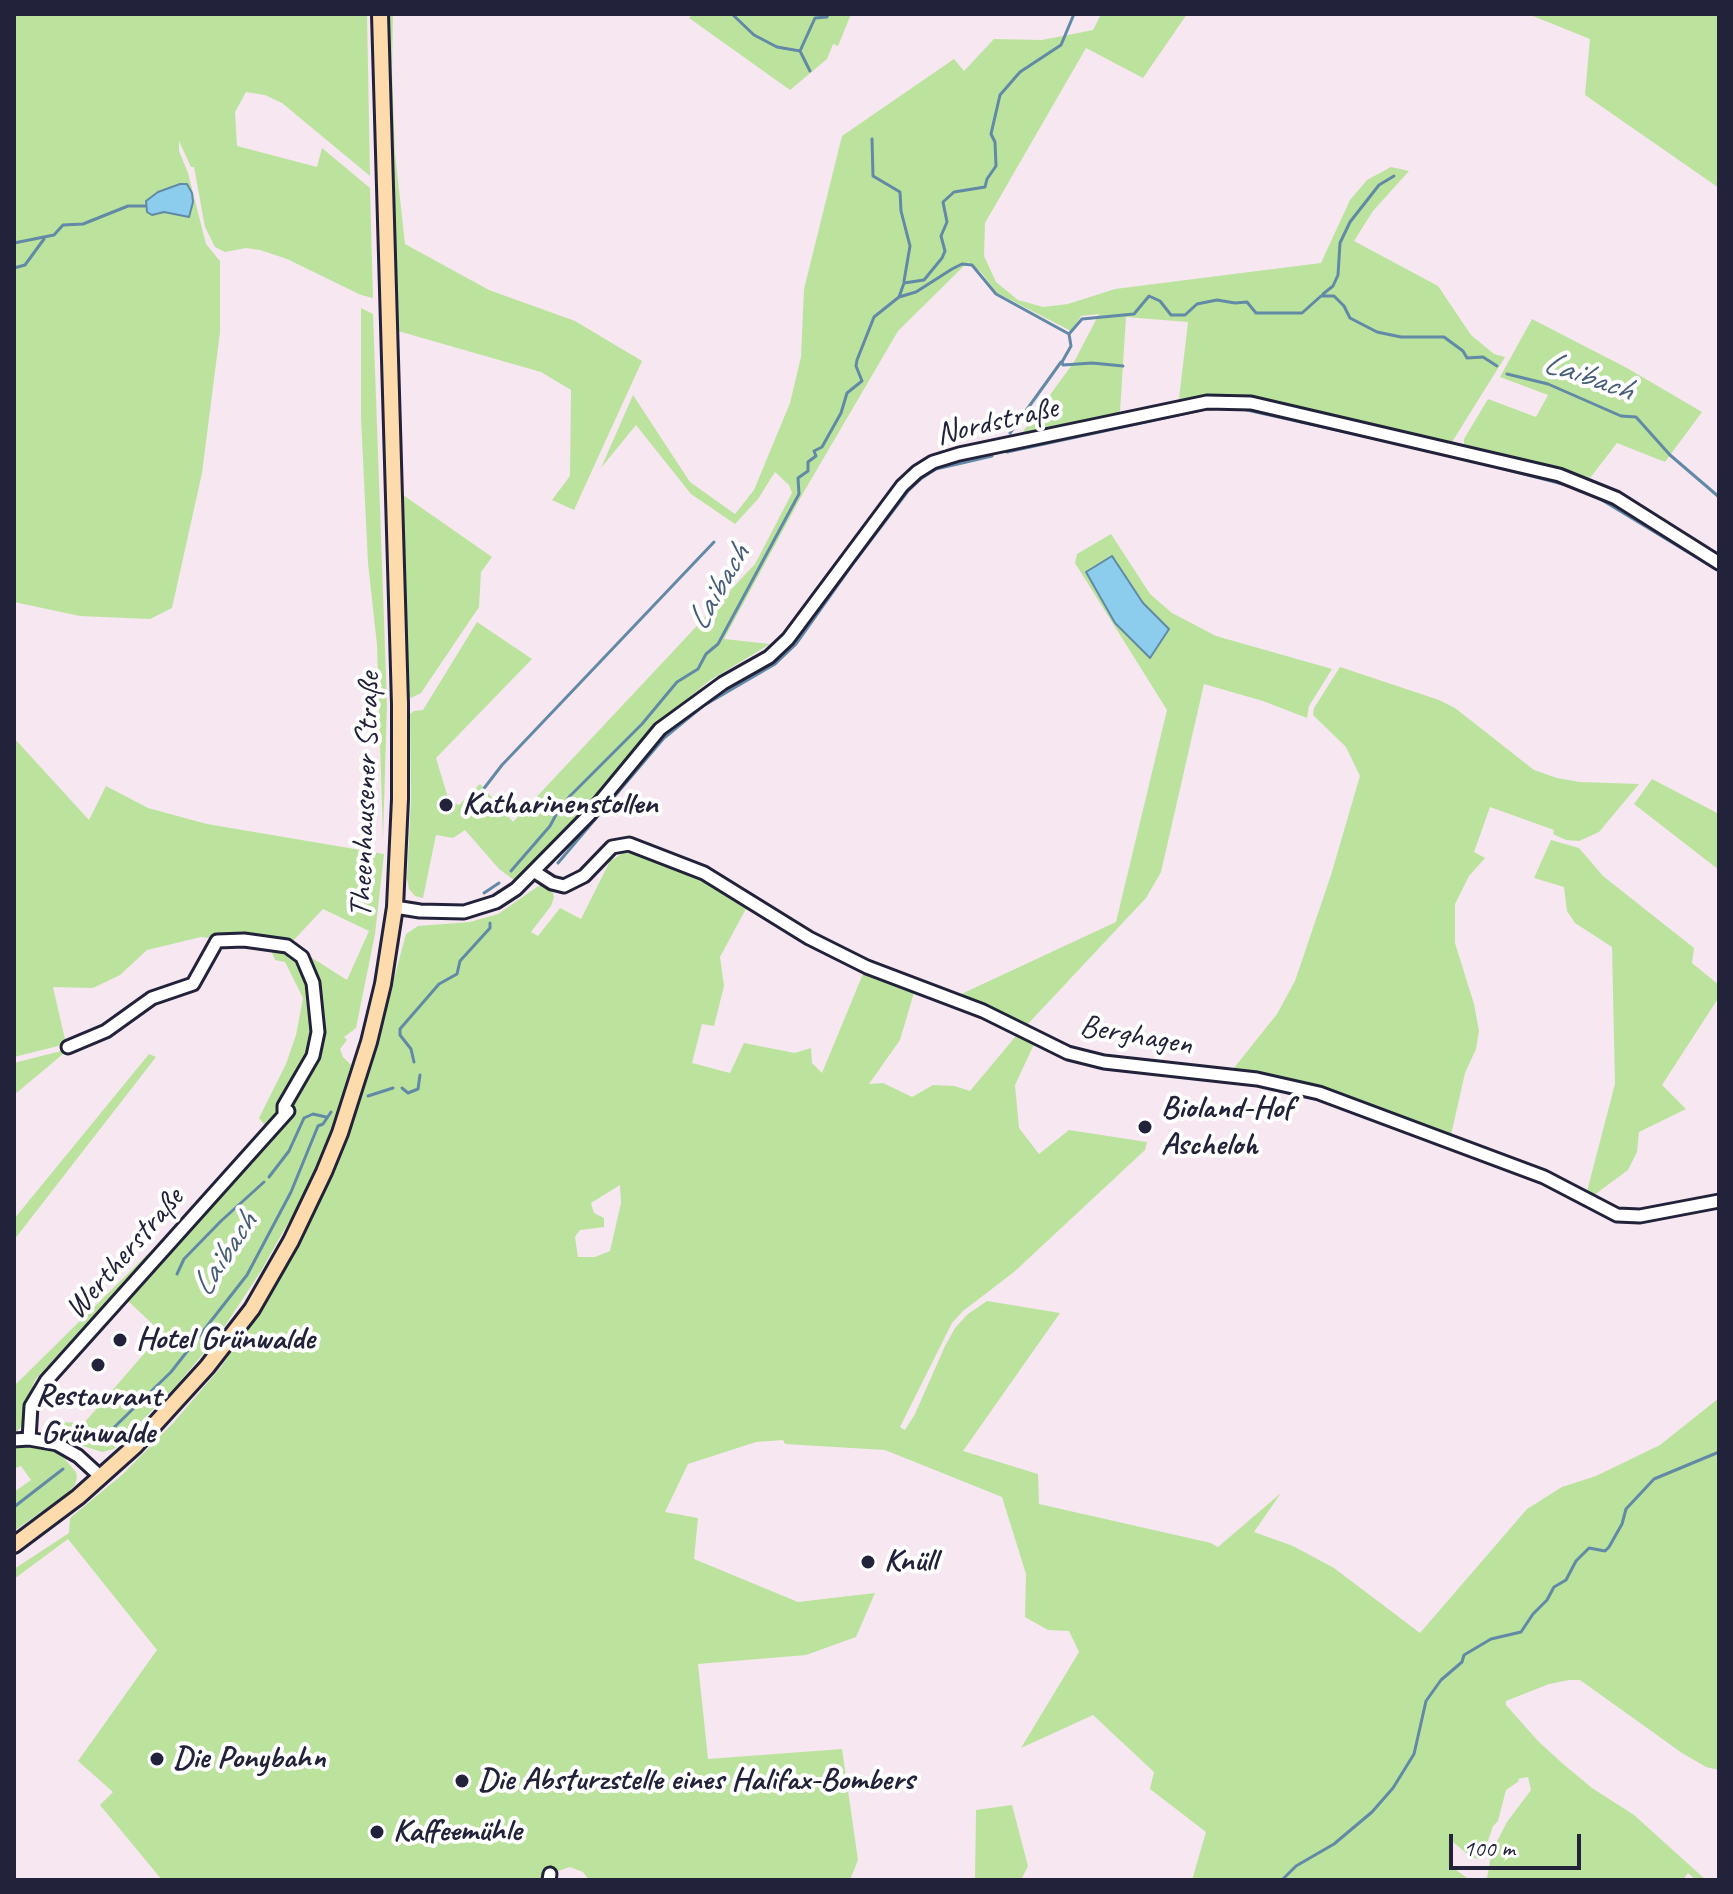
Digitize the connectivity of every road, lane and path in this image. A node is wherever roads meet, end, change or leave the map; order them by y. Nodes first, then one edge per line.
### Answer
1 (380, 14) edge
2 (1719, 563) edge
3 (535, 872) junction
4 (395, 907) junction
5 (68, 1047) dead end
6 (293, 1105) dead end
7 (284, 1115) junction
8 (1719, 1201) edge
9 (29, 1439) junction
10 (14, 1440) edge
11 (101, 1477) junction
12 (14, 1545) edge

1 - 4 main road, Theenhausener Straße
2 - 3 street, Nordstraße
3 - 4 street, Nordstraße
3 - 8 street, Berghagen
4 - 11 main road, Theenhausener Straße
5 - 7 street, Wertherstraße
6 - 7 street, Wertherstraße
7 - 9 street, Wertherstraße
9 - 10 street
9 - 11 street
11 - 12 main road, Theenhausener Straße

